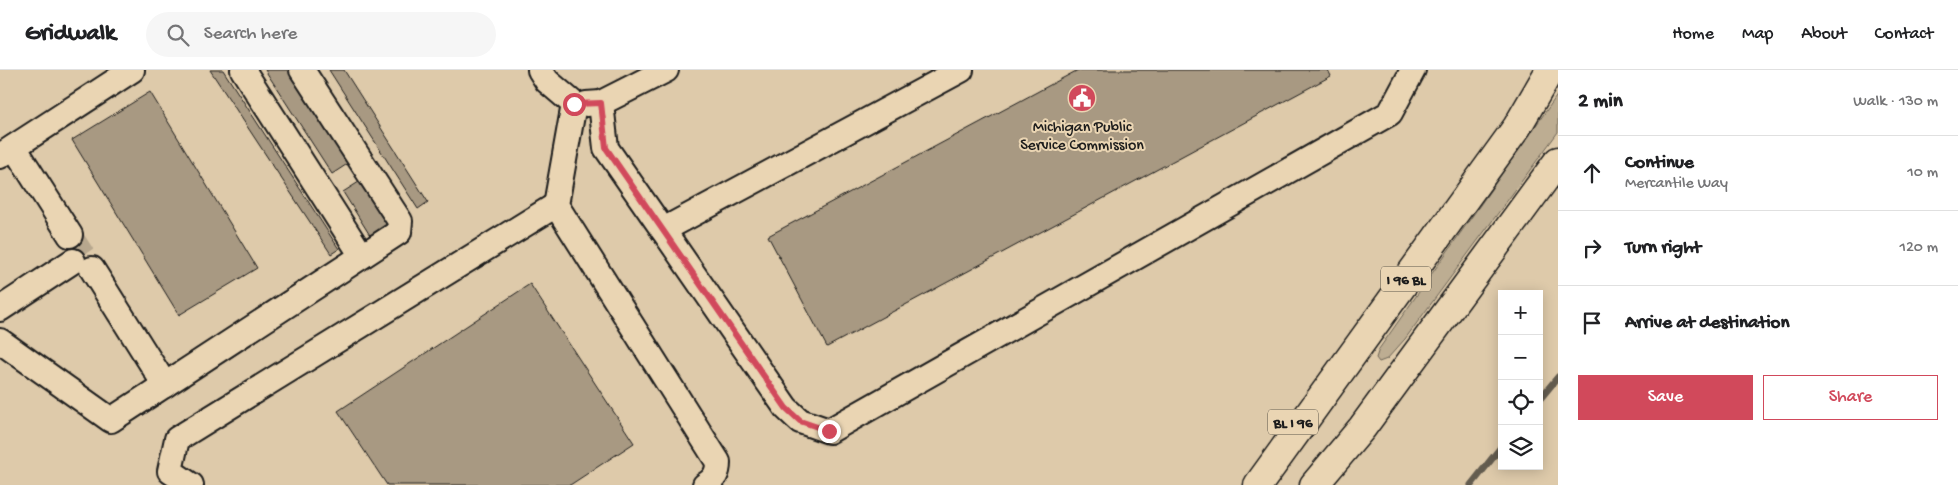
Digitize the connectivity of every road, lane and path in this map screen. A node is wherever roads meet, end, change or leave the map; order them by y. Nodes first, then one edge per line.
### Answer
1 (132, 70) edge
2 (243, 70) edge
3 (302, 70) edge
4 (540, 70) edge
5 (666, 70) edge
6 (961, 70) edge
7 (1413, 70) edge
8 (1550, 70) edge
9 (601, 103) junction
10 (574, 104) junction
11 (7, 152) edge
12 (1558, 161) edge
13 (556, 205) junction
14 (663, 230) junction
15 (70, 235) tunnel mouth
16 (362, 256) junction
17 (0, 309) edge
18 (0, 341) edge
19 (1348, 360) junction
20 (165, 385) junction
21 (1362, 428) junction
22 (191, 485) edge
23 (706, 485) edge
24 (1238, 485) edge
25 (1258, 485) edge
26 (1314, 485) edge
27 (1332, 485) edge

1 - 11 street
2 - 16 street
3 - 16 street
4 - 10 street
5 - 9 street
6 - 14 street
7 - 14 street
8 - 19 highway, I 96 BL
9 - 10 street
9 - 14 street
10 - 13 street
11 - 15 street
12 - 21 highway
13 - 22 street
13 - 23 street
16 - 20 street
17 - 20 street
18 - 20 street
19 - 24 highway, BL I 96
19 - 25 highway, I 96 BL
21 - 26 highway
21 - 27 highway

